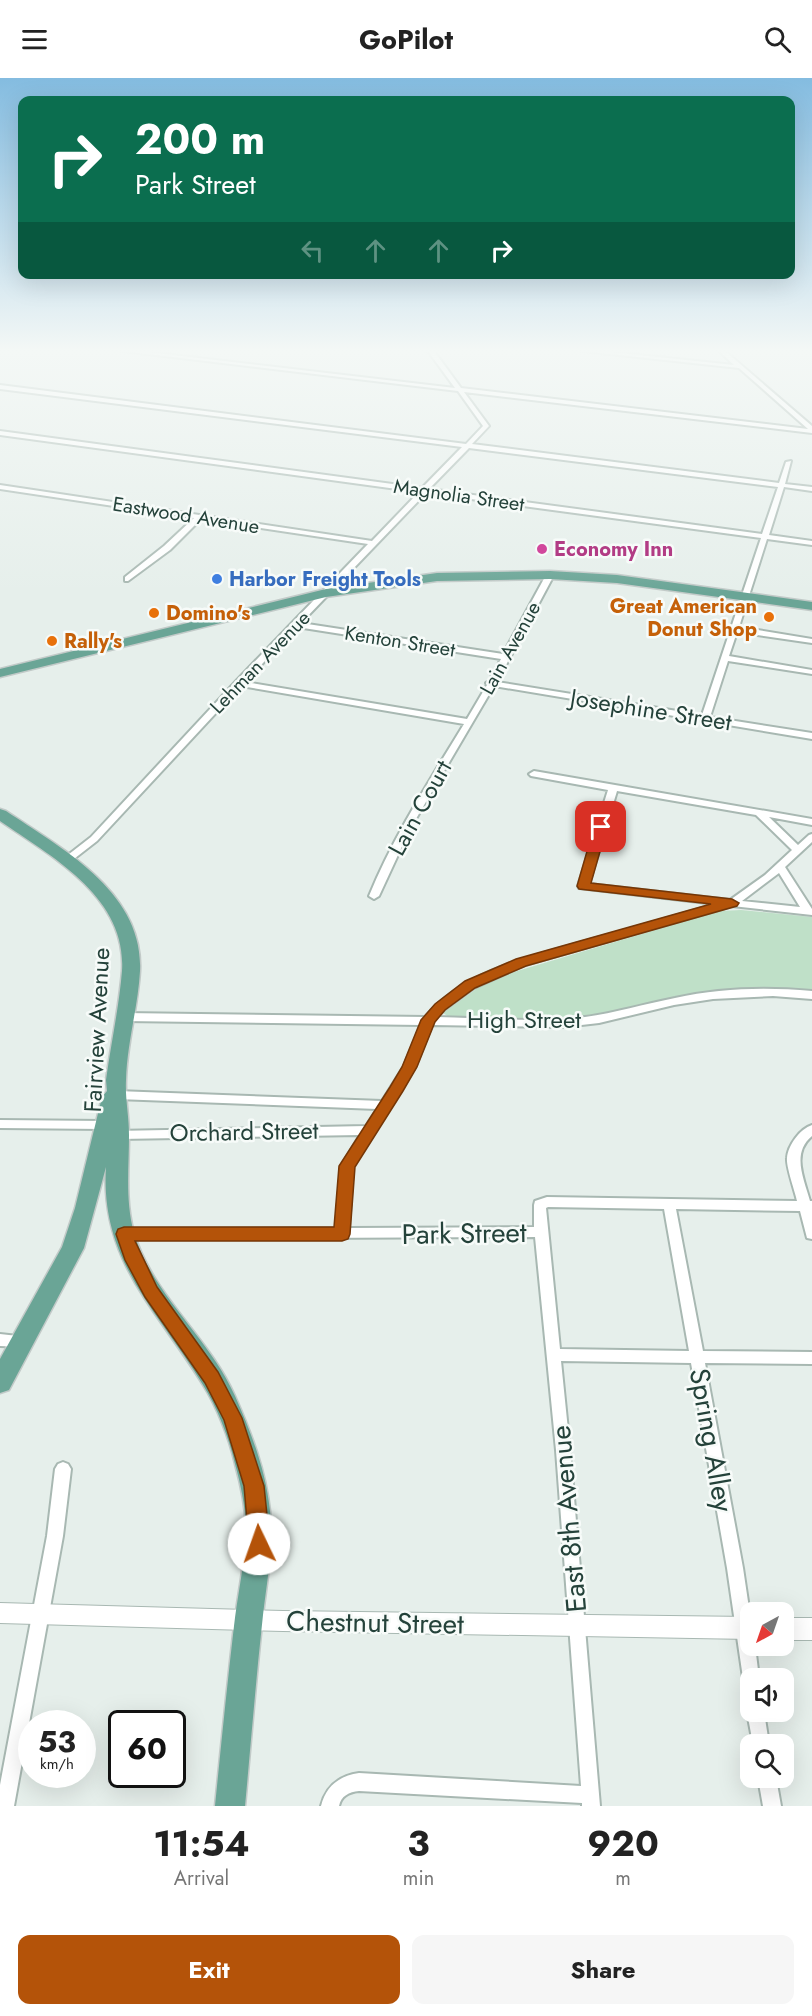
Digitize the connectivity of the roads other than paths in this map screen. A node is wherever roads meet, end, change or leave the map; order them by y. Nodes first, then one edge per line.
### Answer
1 (347, 432) edge
2 (481, 432) edge
3 (0, 433) edge
4 (466, 447) junction
5 (789, 462) dead end
6 (783, 485) junction
7 (0, 487) edge
8 (812, 489) edge
9 (424, 491) junction
10 (199, 517) junction
11 (766, 537) junction
12 (373, 543) junction
13 (812, 543) edge
14 (550, 575) junction
15 (128, 579) dead end
16 (326, 593) junction
17 (746, 597) junction
18 (812, 606) edge
19 (295, 624) junction
20 (735, 629) junction
21 (812, 641) edge
22 (504, 657) junction
23 (724, 658) junction
24 (812, 672) edge
25 (0, 673) edge
26 (239, 683) junction
27 (490, 683) junction
28 (705, 719) junction
29 (470, 722) junction
30 (812, 736) edge
31 (534, 774) dead end
32 (613, 788) junction
33 (0, 814) edge
34 (760, 814) junction
35 (812, 822) edge
36 (812, 837) edge
37 (797, 849) junction
38 (67, 860) junction
39 (780, 867) junction
40 (374, 896) dead end
41 (732, 903) junction
42 (810, 912) edge
43 (812, 995) edge
44 (124, 1017) junction
45 (429, 1020) junction
46 (116, 1088) junction
47 (386, 1105) junction
48 (0, 1124) edge
49 (812, 1129) edge
50 (112, 1130) junction
51 (370, 1130) junction
52 (669, 1203) junction
53 (808, 1206) edge
54 (541, 1232) junction
55 (124, 1234) junction
56 (342, 1234) junction
57 (812, 1234) edge
58 (11, 1341) edge
59 (554, 1355) junction
60 (697, 1356) junction
61 (812, 1358) edge
62 (0, 1382) edge
63 (63, 1469) dead end
64 (742, 1602) edge
65 (0, 1613) edge
66 (40, 1614) junction
67 (249, 1620) junction
68 (577, 1626) junction
69 (740, 1628) edge
70 (794, 1629) edge
71 (812, 1629) edge
72 (769, 1788) edge
73 (590, 1800) edge
74 (5, 1806) edge
75 (230, 1806) edge
76 (330, 1806) edge
77 (772, 1806) edge

1 - 4 street
2 - 4 street, Lehman Avenue
3 - 9 street, Magnolia Street
4 - 6 street
4 - 9 street, Lehman Avenue
5 - 6 street
6 - 8 street
6 - 11 street
7 - 10 street, Eastwood Avenue
9 - 11 street, Magnolia Street
9 - 12 street, Lehman Avenue
10 - 12 street, Eastwood Avenue
10 - 15 street
11 - 13 street, Magnolia Street
11 - 17 street
12 - 16 street, Lehman Avenue
14 - 16 main road
14 - 17 main road
14 - 22 street, Lain Avenue
16 - 19 street, Lehman Avenue
16 - 25 main road
17 - 18 main road
17 - 20 street
19 - 22 street, Kenton Street
19 - 26 street, Lehman Avenue
20 - 21 street
20 - 23 street
22 - 27 street, Lain Avenue
23 - 24 street
23 - 28 street
26 - 29 street
26 - 38 street, Lehman Avenue
27 - 28 street, Josephine Street
27 - 29 street, Lain Avenue
28 - 30 street, Josephine Street
29 - 40 street, Lain Court
31 - 32 street
32 - 34 street
32 - 41 street
33 - 38 main road, Fairview Avenue
34 - 35 street
34 - 37 street
36 - 37 street
37 - 39 street
38 - 44 main road, Fairview Avenue
39 - 41 street
39 - 42 street
41 - 42 street
41 - 45 street
43 - 45 street, High Street
44 - 45 street, High Street
44 - 46 main road, Fairview Avenue
45 - 47 street
46 - 47 street
46 - 50 main road, Fairview Avenue
47 - 51 street
48 - 50 street
49 - 53 street
50 - 51 street, Orchard Street
50 - 55 main road, Fairview Avenue
50 - 58 main road
51 - 56 street
52 - 53 street, Park Street
52 - 54 street, Park Street
52 - 60 street, Spring Alley
53 - 57 street
54 - 56 street, Park Street
54 - 59 street, East 8th Avenue
55 - 56 street, Park Street
55 - 67 main road, Fairview Avenue
58 - 62 main road
59 - 60 street
59 - 68 street, East 8th Avenue
60 - 61 street
60 - 64 street, Spring Alley
63 - 66 street
65 - 66 street, Chestnut Street
66 - 67 street, Chestnut Street
66 - 74 street
67 - 68 street, Chestnut Street
67 - 75 main road, Fairview Avenue
68 - 69 street, Chestnut Street
68 - 73 street, East 8th Avenue
70 - 71 street
72 - 77 street
73 - 76 street

